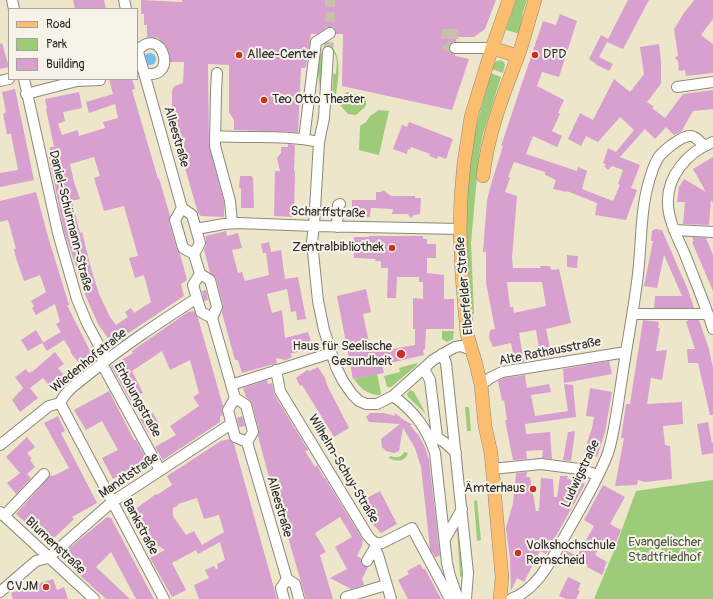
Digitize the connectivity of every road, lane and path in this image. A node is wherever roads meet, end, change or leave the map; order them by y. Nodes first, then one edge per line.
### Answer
1 (509, 0) edge
2 (535, 0) edge
3 (330, 33) dead end
4 (456, 47) dead end
5 (138, 48) edge
6 (492, 48) junction
7 (138, 52) edge
8 (328, 52) tunnel mouth
9 (518, 56) junction
10 (144, 73) junction
11 (217, 74) dead end
12 (24, 80) edge
13 (100, 80) dead end
14 (713, 82) edge
15 (677, 87) dead end
16 (26, 94) junction
17 (215, 136) junction
18 (304, 139) junction
19 (319, 142) junction
20 (709, 144) edge
21 (483, 176) dead end
22 (182, 208) junction
23 (228, 224) junction
24 (314, 226) junction
25 (196, 229) junction
26 (460, 229) junction
27 (674, 230) junction
28 (713, 232) edge
29 (194, 254) junction
30 (200, 274) junction
31 (197, 298) junction
32 (633, 314) junction
33 (708, 314) junction
34 (212, 318) junction
35 (713, 328) edge
36 (472, 350) junction
37 (626, 352) junction
38 (331, 353) junction
39 (442, 354) junction
40 (102, 364) junction
41 (424, 369) junction
42 (274, 371) junction
43 (231, 385) junction
44 (481, 385) junction
45 (393, 396) junction
46 (235, 398) junction
47 (60, 403) junction
48 (231, 424) junction
49 (432, 435) junction
50 (247, 442) junction
51 (0, 446) edge
52 (456, 453) junction
53 (492, 469) junction
54 (160, 470) junction
55 (44, 474) dead end
56 (598, 475) junction
57 (112, 502) junction
58 (462, 509) junction
59 (2, 514) edge
60 (445, 539) junction
61 (376, 547) junction
62 (48, 558) junction
63 (367, 561) dead end
64 (287, 579) junction
65 (468, 584) junction
66 (453, 585) junction
67 (385, 586) junction
68 (0, 592) edge
69 (94, 599) edge
70 (164, 599) edge
71 (284, 599) edge
72 (299, 599) edge
73 (347, 599) edge
74 (391, 599) edge
75 (450, 599) edge
76 (458, 599) edge
77 (466, 599) edge
78 (500, 599) edge
79 (511, 599) edge

1 - 6 main road, Elberfelder Straße
2 - 9 main road
3 - 18 street
4 - 6 street
5 - 10 street, Alleestraße
6 - 9 main road
6 - 26 main road, Elberfelder Straße
7 - 10 street, Alleestraße
8 - 19 street
9 - 21 main road
10 - 22 street, Alleestraße
11 - 17 street
12 - 16 street, Daniel-Schürmann-Straße
13 - 16 street
14 - 15 street
16 - 40 street, Daniel-Schürmann-Straße
17 - 18 street
17 - 23 street
18 - 19 street
19 - 24 street
20 - 27 street
20 - 32 street, Ludwigstraße
22 - 25 street, Alleestraße
22 - 29 street
23 - 24 street, Scharffstraße
23 - 25 street, Scharffstraße
24 - 26 street, Scharffstraße
24 - 38 street
25 - 29 street, Alleestraße
26 - 36 main road, Elberfelder Straße
27 - 28 street
27 - 33 street
29 - 30 street, Alleestraße
30 - 31 street, Alleestraße
30 - 34 street, Alleestraße
31 - 34 street, Alleestraße
31 - 40 street, Wiedenhofstraße
32 - 33 street
32 - 37 street, Ludwigstraße
33 - 35 street
34 - 43 street, Alleestraße
36 - 39 street
36 - 44 main road, Elberfelder Straße
37 - 44 street, Alte Rathausstraße
37 - 56 street, Ludwigstraße
38 - 42 street
38 - 45 street
39 - 41 street
39 - 52 street
40 - 47 street, Wiedenhofstraße
40 - 54 street, Erholungstraße
41 - 45 street
41 - 49 street
42 - 43 street
42 - 61 street, Wilhelm-Schuy-Straße
43 - 46 street, Alleestraße
44 - 53 main road, Elberfelder Straße
45 - 49 street
46 - 48 street
46 - 50 street, Alleestraße
47 - 51 street, Wiedenhofstraße
47 - 57 street, Bankstraße
48 - 50 street
48 - 54 street, Mandtstraße
49 - 52 street
49 - 60 street
50 - 64 street, Alleestraße
52 - 58 street
53 - 56 street
53 - 78 main road, Elberfelder Straße
54 - 57 street, Mandtstraße
55 - 59 street
56 - 79 street, Ludwigstraße
57 - 62 street, Mandtstraße
57 - 70 street, Bankstraße
58 - 60 street
58 - 65 street
59 - 62 street, Blumenstraße
60 - 66 street
61 - 63 street
61 - 67 street
61 - 75 street
62 - 68 street, Mandtstraße
62 - 69 street, Blumenstraße
64 - 71 street, Alleestraße
64 - 72 street, Alleestraße
65 - 66 street
65 - 77 street
66 - 76 street
67 - 73 street
67 - 74 street

